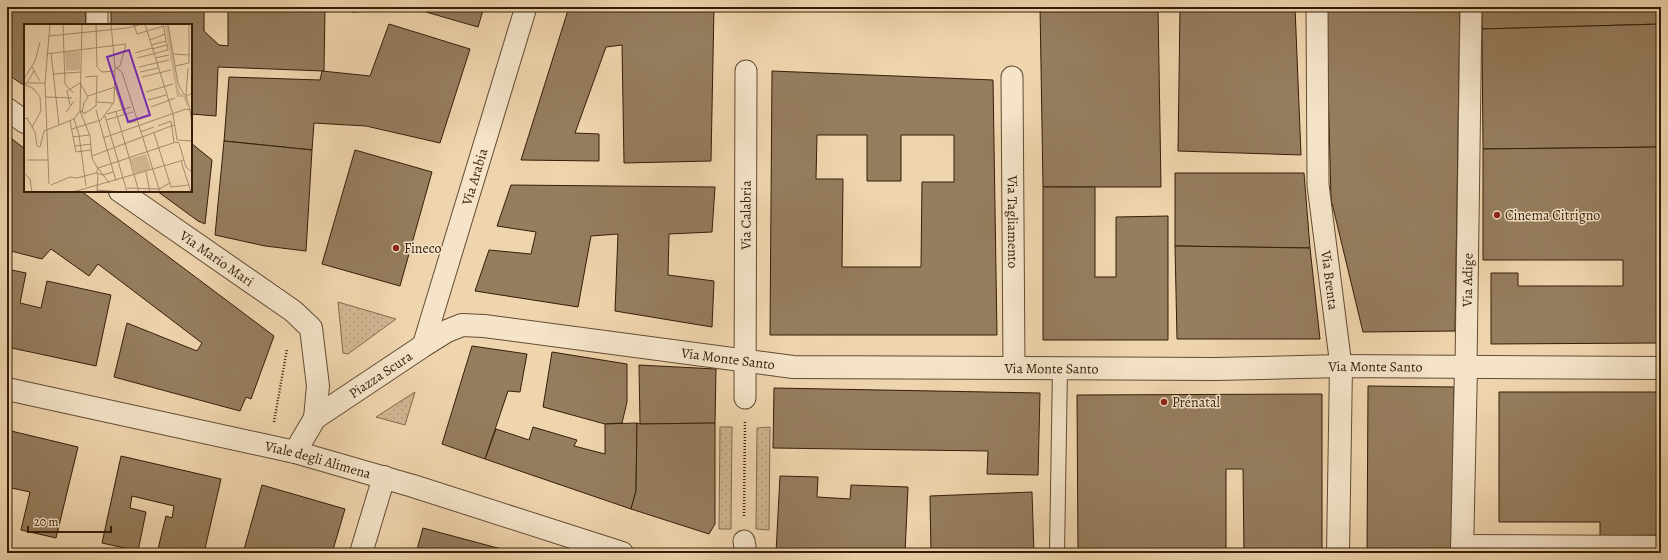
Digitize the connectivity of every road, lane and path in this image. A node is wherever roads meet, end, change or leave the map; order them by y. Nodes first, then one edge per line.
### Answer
1 (97, 7) edge
2 (526, 7) edge
3 (1317, 7) edge
4 (1471, 7) edge
5 (97, 24) edge
6 (746, 70) dead end
7 (1012, 77) dead end
8 (7, 109) edge
9 (24, 121) edge
10 (121, 192) edge
11 (311, 328) joint
12 (447, 331) joint
13 (423, 346) junction
14 (745, 359) junction
15 (1341, 366) junction
16 (1466, 367) junction
17 (1014, 368) junction
18 (1060, 368) junction
19 (1661, 368) edge
20 (7, 389) edge
21 (745, 398) joint
22 (315, 418) junction
23 (295, 452) junction
24 (384, 477) junction
25 (1661, 546) edge
26 (745, 547) edge
27 (1462, 550) edge
28 (361, 553) edge
29 (622, 553) edge
30 (1057, 553) edge
31 (1338, 553) edge

1 - 5 street
2 - 13 street, Via Arabia
3 - 15 street, Via Brenta
4 - 16 street, Via Adige
6 - 14 street, Via Calabria
7 - 17 street, Via Tagliamento
8 - 9 street
10 - 11 street, Via Mario Mari
11 - 22 street, Piazza Scura
12 - 13 street, Piazza Scura
12 - 14 street, Via Monte Santo
13 - 22 street, Piazza Scura
14 - 17 street, Via Monte Santo
14 - 21 street, Via Calabria
15 - 16 street, Via Monte Santo
15 - 18 street, Via Monte Santo
15 - 31 street, Via Brenta
16 - 19 street, Via Monte Santo
16 - 27 street, Via Adige
17 - 18 street, Via Monte Santo
18 - 30 lane
20 - 23 street, Viale degli Alimena
21 - 26 path
22 - 23 street, Piazza Scura
23 - 24 street, Viale degli Alimena
24 - 28 street
24 - 29 street, Viale degli Alimena
25 - 27 street

